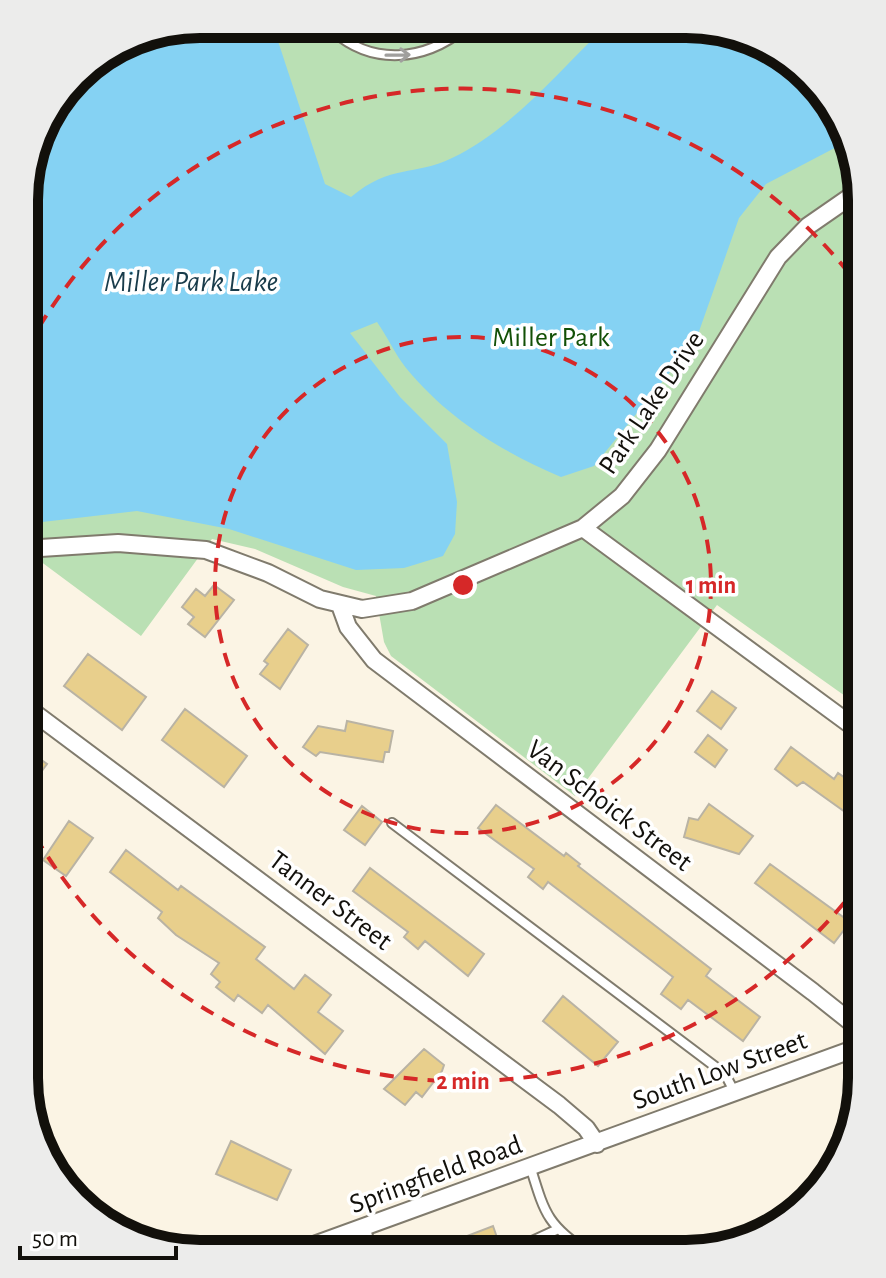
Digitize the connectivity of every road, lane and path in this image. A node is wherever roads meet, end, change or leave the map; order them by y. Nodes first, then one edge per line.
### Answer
1 (341, 38) edge
2 (452, 38) edge
3 (848, 198) edge
4 (583, 528) junction
5 (38, 548) edge
6 (340, 605) junction
7 (38, 716) edge
8 (848, 723) edge
9 (392, 823) dead end
10 (848, 1020) edge
11 (848, 1051) edge
12 (735, 1093) junction
13 (597, 1144) junction
14 (531, 1169) junction
15 (366, 1228) junction
16 (556, 1230) junction
17 (330, 1240) edge
18 (369, 1240) edge
19 (534, 1240) edge
20 (570, 1240) edge

1 -> 2 lane
3 - 4 street, Park Lake Drive
4 - 6 street, Park Lake Drive
4 - 8 street
5 - 6 street, Park Lake Drive
6 - 10 street, Van Schoick Street
7 - 13 street, Tanner Street
9 - 12 lane
11 - 12 street, South Low Street
12 - 13 street, South Low Street
13 - 14 street, Springfield Road
14 - 15 street, Springfield Road
14 - 16 lane
15 - 17 street, Springfield Road
15 - 18 lane
16 - 19 lane
16 - 20 lane

